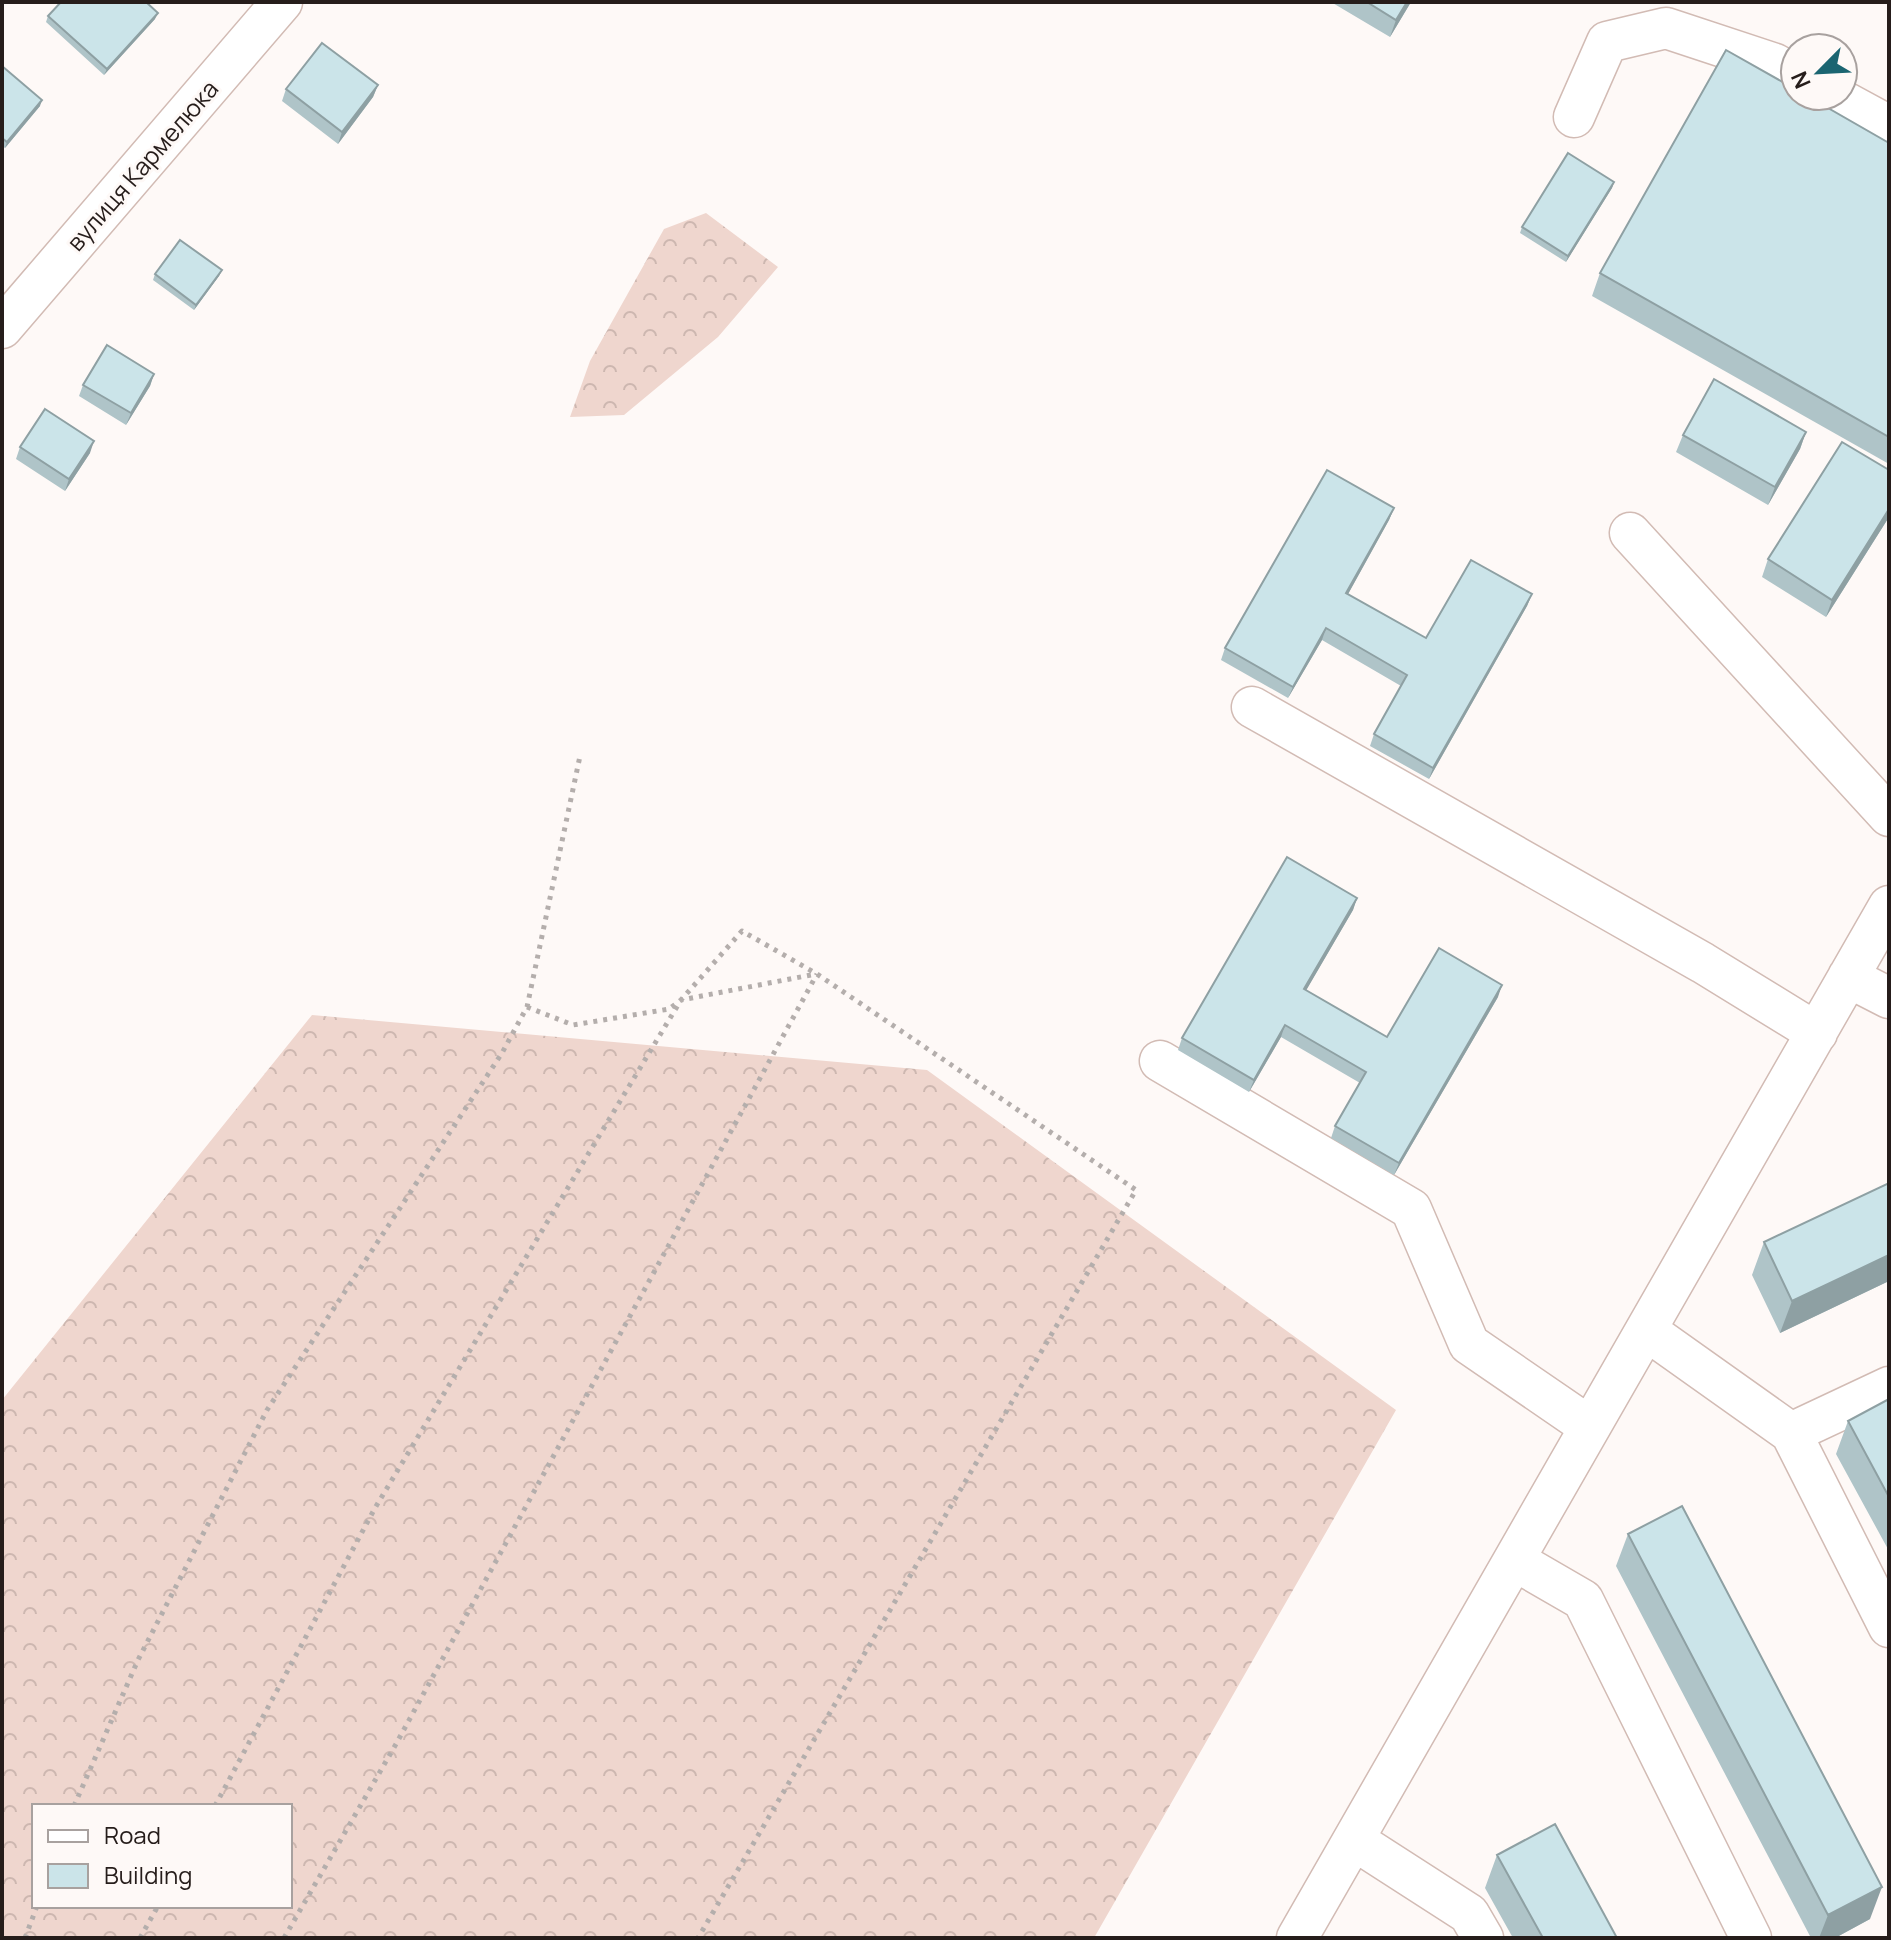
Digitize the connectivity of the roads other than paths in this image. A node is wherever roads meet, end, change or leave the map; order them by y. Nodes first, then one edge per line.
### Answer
1 (282, 2) edge
2 (1779, 66) edge
3 (1859, 110) edge
4 (1574, 117) dead end
5 (1889, 126) edge
6 (2, 328) edge
7 (1630, 533) dead end
8 (1252, 707) dead end
9 (1889, 816) edge
10 (1889, 906) edge
11 (1848, 977) junction
12 (1889, 998) edge
13 (1817, 1033) junction
14 (1160, 1061) dead end
15 (1646, 1330) junction
16 (1889, 1387) edge
17 (1590, 1427) junction
18 (1791, 1433) junction
19 (1514, 1560) junction
20 (1889, 1627) edge
21 (1354, 1840) junction
22 (1297, 1938) edge
23 (1483, 1938) edge
24 (1751, 1938) edge

1 - 6 street, вулиця Кармелюка
2 - 4 street
3 - 5 street
7 - 9 street
8 - 13 street
10 - 11 street
11 - 12 street
11 - 13 street
13 - 15 street
14 - 17 street
15 - 17 street
15 - 18 street
16 - 18 street
17 - 19 street
18 - 20 street
19 - 21 street
19 - 24 street
21 - 22 street
21 - 23 street

